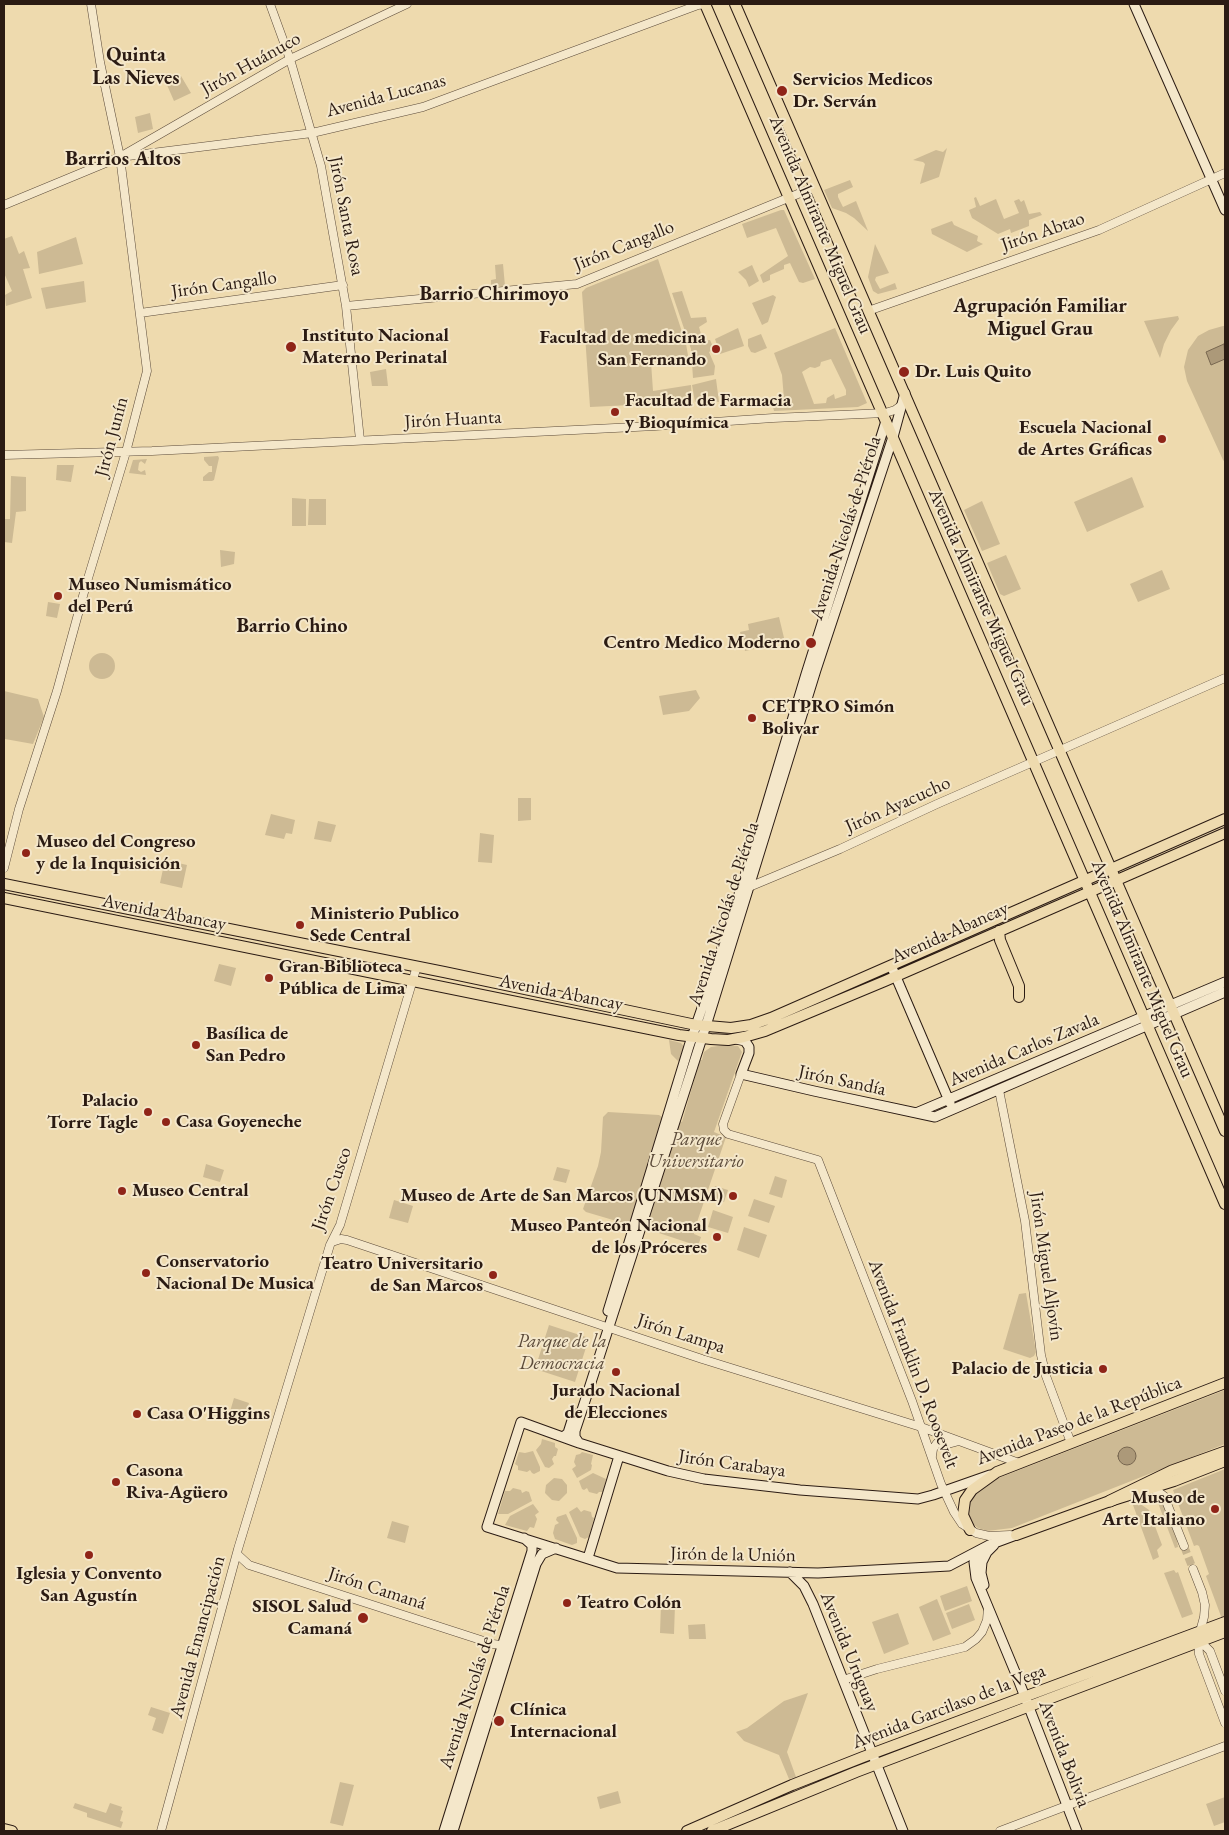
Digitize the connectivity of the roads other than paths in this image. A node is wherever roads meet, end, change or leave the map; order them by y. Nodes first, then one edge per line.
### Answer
1 (91, 4) edge
2 (270, 4) edge
3 (407, 4) edge
4 (705, 4) edge
5 (735, 4) edge
6 (1134, 4) edge
7 (290, 59) junction
8 (312, 133) junction
9 (120, 157) junction
10 (1225, 173) edge
11 (1211, 180) junction
12 (813, 188) junction
13 (791, 197) junction
14 (4, 206) edge
15 (1225, 210) edge
16 (343, 285) junction
17 (346, 306) junction
18 (868, 311) junction
19 (140, 313) junction
20 (903, 400) junction
21 (884, 416) junction
22 (893, 435) junction
23 (360, 440) junction
24 (126, 452) junction
25 (4, 455) edge
26 (870, 473) junction
27 (880, 476) junction
28 (1225, 678) edge
29 (1058, 752) junction
30 (1035, 762) junction
31 (1225, 819) edge
32 (1225, 832) edge
33 (4, 868) edge
34 (1109, 870) junction
35 (1086, 880) junction
36 (1113, 881) junction
37 (4, 884) edge
38 (749, 887) junction
39 (1091, 891) junction
40 (4, 898) edge
41 (999, 930) junction
42 (891, 965) junction
43 (417, 966) junction
44 (896, 976) junction
45 (413, 981) junction
46 (1225, 982) edge
47 (1225, 992) edge
48 (1019, 996) dead end
49 (1171, 1011) junction
50 (1148, 1021) junction
51 (701, 1026) junction
52 (696, 1038) junction
53 (736, 1039) junction
54 (1092, 1039) junction
55 (1096, 1049) junction
56 (1019, 1069) junction
57 (741, 1074) junction
58 (1023, 1080) junction
59 (1000, 1090) junction
60 (948, 1099) junction
61 (953, 1109) junction
62 (916, 1113) junction
63 (935, 1117) joint
64 (1224, 1125) edge
65 (1225, 1204) edge
66 (332, 1242) junction
67 (606, 1327) junction
68 (1225, 1383) edge
69 (912, 1401) junction
70 (900, 1420) junction
71 (921, 1427) junction
72 (563, 1437) junction
73 (959, 1441) junction
74 (579, 1443) junction
75 (1071, 1443) junction
76 (268, 1451) joint
77 (1225, 1452) edge
78 (619, 1456) junction
79 (932, 1459) junction
80 (1225, 1461) edge
81 (1019, 1463) junction
82 (997, 1472) junction
83 (1153, 1488) junction
84 (945, 1491) junction
85 (1110, 1501) junction
86 (487, 1527) joint
87 (970, 1530) junction
88 (1016, 1535) junction
89 (522, 1536) junction
90 (1001, 1540) junction
91 (1184, 1546) tunnel mouth
92 (556, 1548) junction
93 (980, 1549) junction
94 (237, 1554) junction
95 (588, 1558) junction
96 (1193, 1569) tunnel mouth
97 (790, 1572) junction
98 (987, 1604) junction
99 (1225, 1622) edge
100 (1208, 1640) edge
101 (507, 1646) junction
102 (843, 1680) junction
103 (1225, 1692) edge
104 (1024, 1696) junction
105 (1032, 1708) junction
106 (1225, 1723) edge
107 (1225, 1746) edge
108 (872, 1754) junction
109 (880, 1766) junction
110 (1067, 1806) junction
111 (4, 1828) edge
112 (12, 1831) edge
113 (161, 1831) edge
114 (444, 1831) edge
115 (453, 1831) edge
116 (687, 1831) edge
117 (712, 1831) edge
118 (726, 1831) edge
119 (903, 1831) edge
120 (1000, 1831) edge
121 (1077, 1831) edge

1 - 9 street, Jirón Junín
2 - 7 street, Jirón Santa Rosa
3 - 7 street, Jirón Huánuco
4 - 8 street, Avenida Lucanas
4 - 13 main road, Avenida Almirante Miguel Grau
5 - 12 main road, Avenida Almirante Miguel Grau
6 - 11 main road
7 - 8 street, Jirón Santa Rosa
7 - 9 street, Jirón Huánuco
8 - 9 street, Avenida Lucanas
8 - 16 street, Jirón Santa Rosa
9 - 14 street, Jirón Huánuco
9 - 19 street, Jirón Junín
10 - 11 street, Jirón Abtao
11 - 15 main road
11 - 18 street, Jirón Abtao
12 - 13 street, Jirón Cangallo
12 - 18 main road, Avenida Almirante Miguel Grau
13 - 17 street, Jirón Cangallo
13 - 21 main road, Avenida Almirante Miguel Grau
16 - 17 street, Jirón Santa Rosa
16 - 19 street, Jirón Cangallo
17 - 23 street, Jirón Santa Rosa
18 - 20 main road, Avenida Almirante Miguel Grau
19 - 24 street, Jirón Junín
20 - 21 street, Jirón Huanta
20 - 22 main road, Avenida Nicolás de Piérola
20 - 29 main road, Avenida Almirante Miguel Grau
21 - 22 main road, Avenida Almirante Miguel Grau
21 - 23 street, Jirón Huanta
21 - 26 main road, Avenida Nicolás de Piérola
22 - 27 main road, Avenida Nicolás de Piérola
22 - 30 main road, Avenida Almirante Miguel Grau
23 - 24 street, Jirón Huanta
24 - 25 street, Jirón Huanta
24 - 33 street, Jirón Junín
26 - 27 main road
26 - 51 main road, Avenida Nicolás de Piérola
27 - 38 main road, Avenida Nicolás de Piérola
28 - 29 street, Jirón Ayacucho
29 - 30 street, Jirón Ayacucho
29 - 34 main road, Avenida Almirante Miguel Grau
30 - 35 main road, Avenida Almirante Miguel Grau
30 - 38 street, Jirón Ayacucho
31 - 34 main road, Avenida Abancay
32 - 36 main road, Avenida Abancay
34 - 35 main road, Avenida Abancay
34 - 36 main road, Avenida Almirante Miguel Grau
35 - 39 main road, Avenida Almirante Miguel Grau
35 - 42 main road, Avenida Abancay
36 - 39 main road, Avenida Abancay
36 - 49 main road, Avenida Almirante Miguel Grau
37 - 43 main road, Avenida Abancay
38 - 51 main road, Avenida Nicolás de Piérola
39 - 41 main road, Avenida Abancay
39 - 50 main road, Avenida Almirante Miguel Grau
40 - 45 main road, Avenida Abancay
41 - 44 main road, Avenida Abancay
41 - 48 main road
42 - 44 main road
42 - 51 main road, Avenida Abancay
43 - 45 street, Jirón Cusco
43 - 51 main road, Avenida Abancay
44 - 53 main road, Avenida Abancay
44 - 60 main road
45 - 52 main road, Avenida Abancay
45 - 66 street, Jirón Cusco
46 - 49 main road
47 - 49 main road
49 - 50 main road
49 - 64 main road, Avenida Almirante Miguel Grau
50 - 54 main road, Avenida Carlos Zavala
50 - 55 main road, Avenida Carlos Zavala
50 - 65 main road, Avenida Almirante Miguel Grau
51 - 52 main road, Avenida Nicolás de Piérola
52 - 53 main road, Avenida Abancay
52 - 67 main road, Avenida Nicolás de Piérola
53 - 57 main road
54 - 55 main road
54 - 56 main road, Avenida Carlos Zavala
55 - 58 main road, Avenida Carlos Zavala
56 - 58 main road
56 - 60 main road, Avenida Carlos Zavala
57 - 62 main road, Jirón Sandía
57 - 69 street, Avenida Franklin D. Roosevelt
58 - 59 main road, Avenida Carlos Zavala
59 - 61 main road, Avenida Carlos Zavala
59 - 75 street, Jirón Miguel Aljovín
60 - 61 main road
60 - 62 main road, Avenida Carlos Zavala
61 - 63 main road, Avenida Carlos Zavala
62 - 63 main road, Jirón Sandía
66 - 67 street, Jirón Lampa
66 - 76 street, Jirón Cusco
67 - 70 street, Jirón Lampa
67 - 72 main road, Avenida Nicolás de Piérola
67 - 74 main road, Avenida Nicolás de Piérola
68 - 75 main road, Avenida Paseo de la República
69 - 70 street
69 - 71 street, Avenida Franklin D. Roosevelt
70 - 71 street, Jirón Lampa
71 - 73 street, Jirón Lampa
71 - 79 street, Avenida Franklin D. Roosevelt
72 - 74 main road, Jirón Carabaya
72 - 86 main road, Jirón Carabaya
73 - 79 street
73 - 81 street, Jirón Lampa
74 - 78 main road, Jirón Carabaya
75 - 81 main road, Avenida Paseo de la República
76 - 94 street, Avenida Emancipación
77 - 85 highway
78 - 84 main road, Jirón Carabaya
78 - 95 main road
79 - 84 street, Avenida Franklin D. Roosevelt
80 - 83 main road
81 - 82 main road, Avenida Paseo de la República
82 - 84 main road, Avenida Paseo de la República
82 - 87 main road
83 - 85 main road
83 - 91 street
84 - 87 street, Avenida Franklin D. Roosevelt
85 - 88 main road
86 - 89 main road, Jirón de la Unión
87 - 88 street
88 - 90 main road
89 - 92 main road, Jirón de la Unión
89 - 101 main road, Avenida Nicolás de Piérola
90 - 93 main road
90 - 98 main road
92 - 95 main road, Jirón de la Unión
92 - 101 main road, Avenida Nicolás de Piérola
93 - 97 main road, Jirón de la Unión
93 - 98 main road, Avenida Bolivia
94 - 101 street, Jirón Camaná
94 - 113 street, Avenida Emancipación
95 - 97 main road, Jirón de la Unión
96 - 100 street
97 - 102 main road, Avenida Uruguay
98 - 102 street
98 - 104 main road, Avenida Bolivia
99 - 100 main road, Avenida Garcilaso de la Vega
100 - 103 street
100 - 104 main road, Avenida Garcilaso de la Vega
100 - 105 main road, Avenida Garcilaso de la Vega
100 - 106 street
101 - 114 main road, Avenida Nicolás de Piérola
101 - 115 main road, Avenida Nicolás de Piérola
102 - 108 main road, Avenida Uruguay
104 - 105 main road, Avenida Bolivia
104 - 108 main road, Avenida Garcilaso de la Vega
105 - 109 main road, Avenida Garcilaso de la Vega
105 - 110 main road, Avenida Bolivia
107 - 110 street
108 - 109 main road, Avenida Uruguay
108 - 116 main road, Avenida Garcilaso de la Vega
109 - 117 main road, Avenida Garcilaso de la Vega
109 - 118 main road, Avenida Garcilaso de la Vega
109 - 119 main road, Avenida Uruguay
110 - 120 street
110 - 121 main road, Avenida Bolivia
111 - 112 main road

